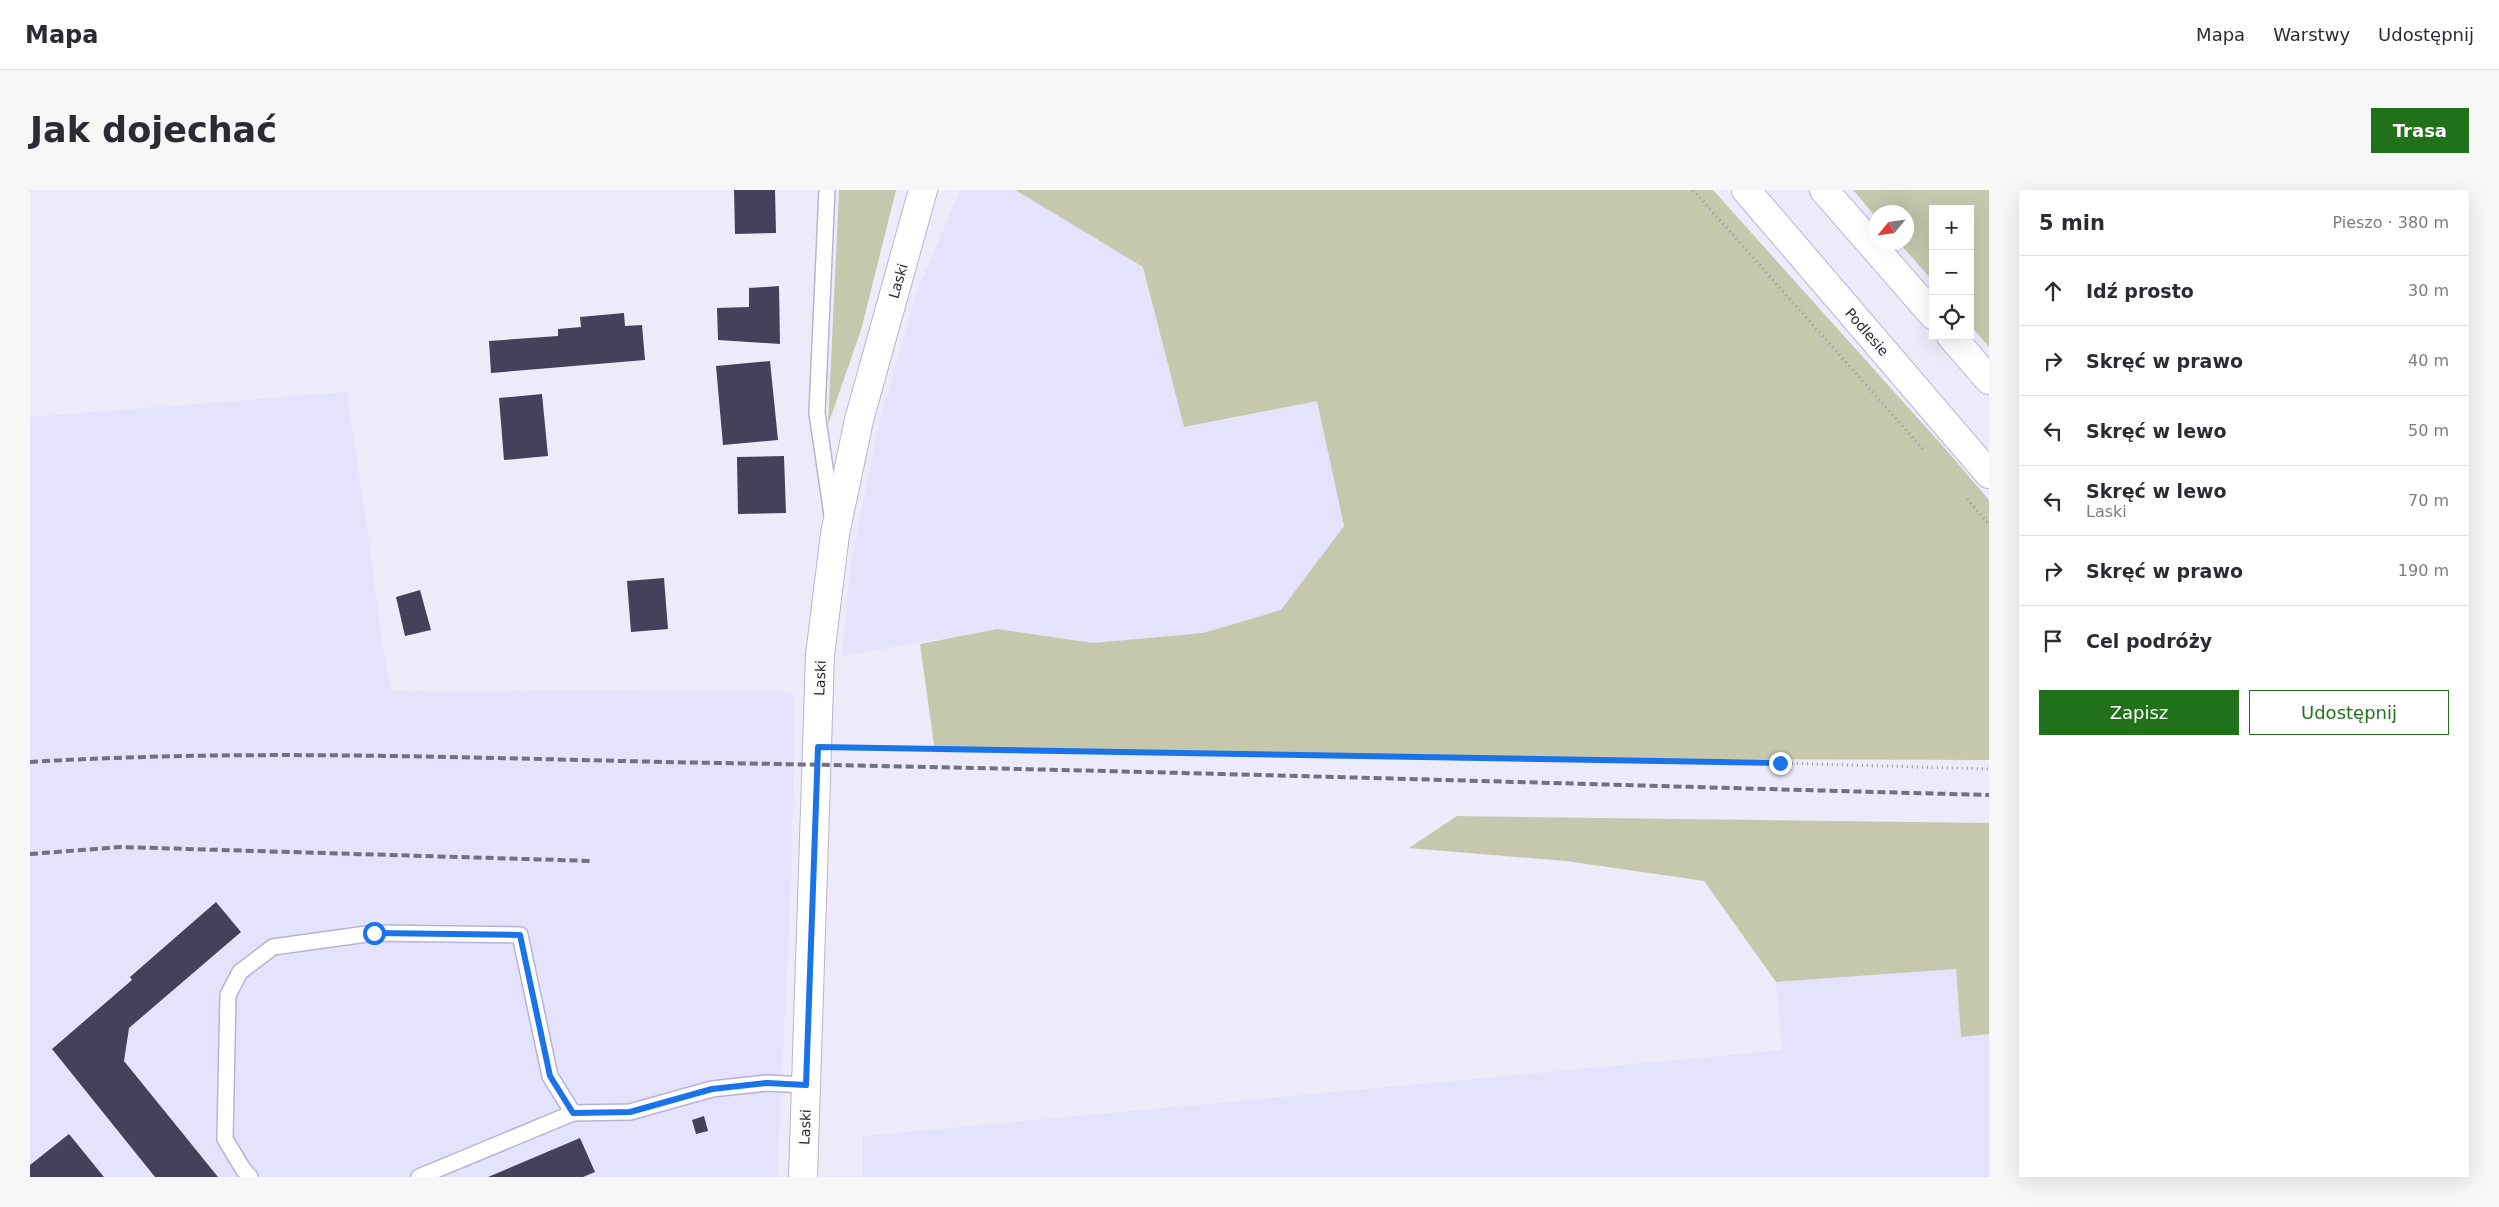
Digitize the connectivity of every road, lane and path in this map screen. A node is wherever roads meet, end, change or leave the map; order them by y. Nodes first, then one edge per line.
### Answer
1 (827, 190) edge
2 (923, 190) edge
3 (1693, 190) edge
4 (1746, 190) edge
5 (1824, 190) edge
6 (1929, 311) edge
7 (1954, 340) edge
8 (1989, 380) edge
9 (1923, 450) dead end
10 (1989, 474) edge
11 (1963, 494) dead end
12 (1989, 524) edge
13 (835, 534) junction
14 (818, 747) junction
15 (1989, 769) edge
16 (806, 1085) junction
17 (573, 1113) junction
18 (250, 1177) edge
19 (419, 1177) edge
20 (803, 1177) edge

1 - 13 lane
2 - 13 street, Laski
3 - 9 path
4 - 10 street, Podlesie
5 - 6 street
7 - 8 street
11 - 12 path
13 - 14 street, Laski
14 - 15 path
14 - 16 street, Laski
16 - 17 lane
16 - 20 street, Laski
17 - 18 lane
17 - 19 lane

